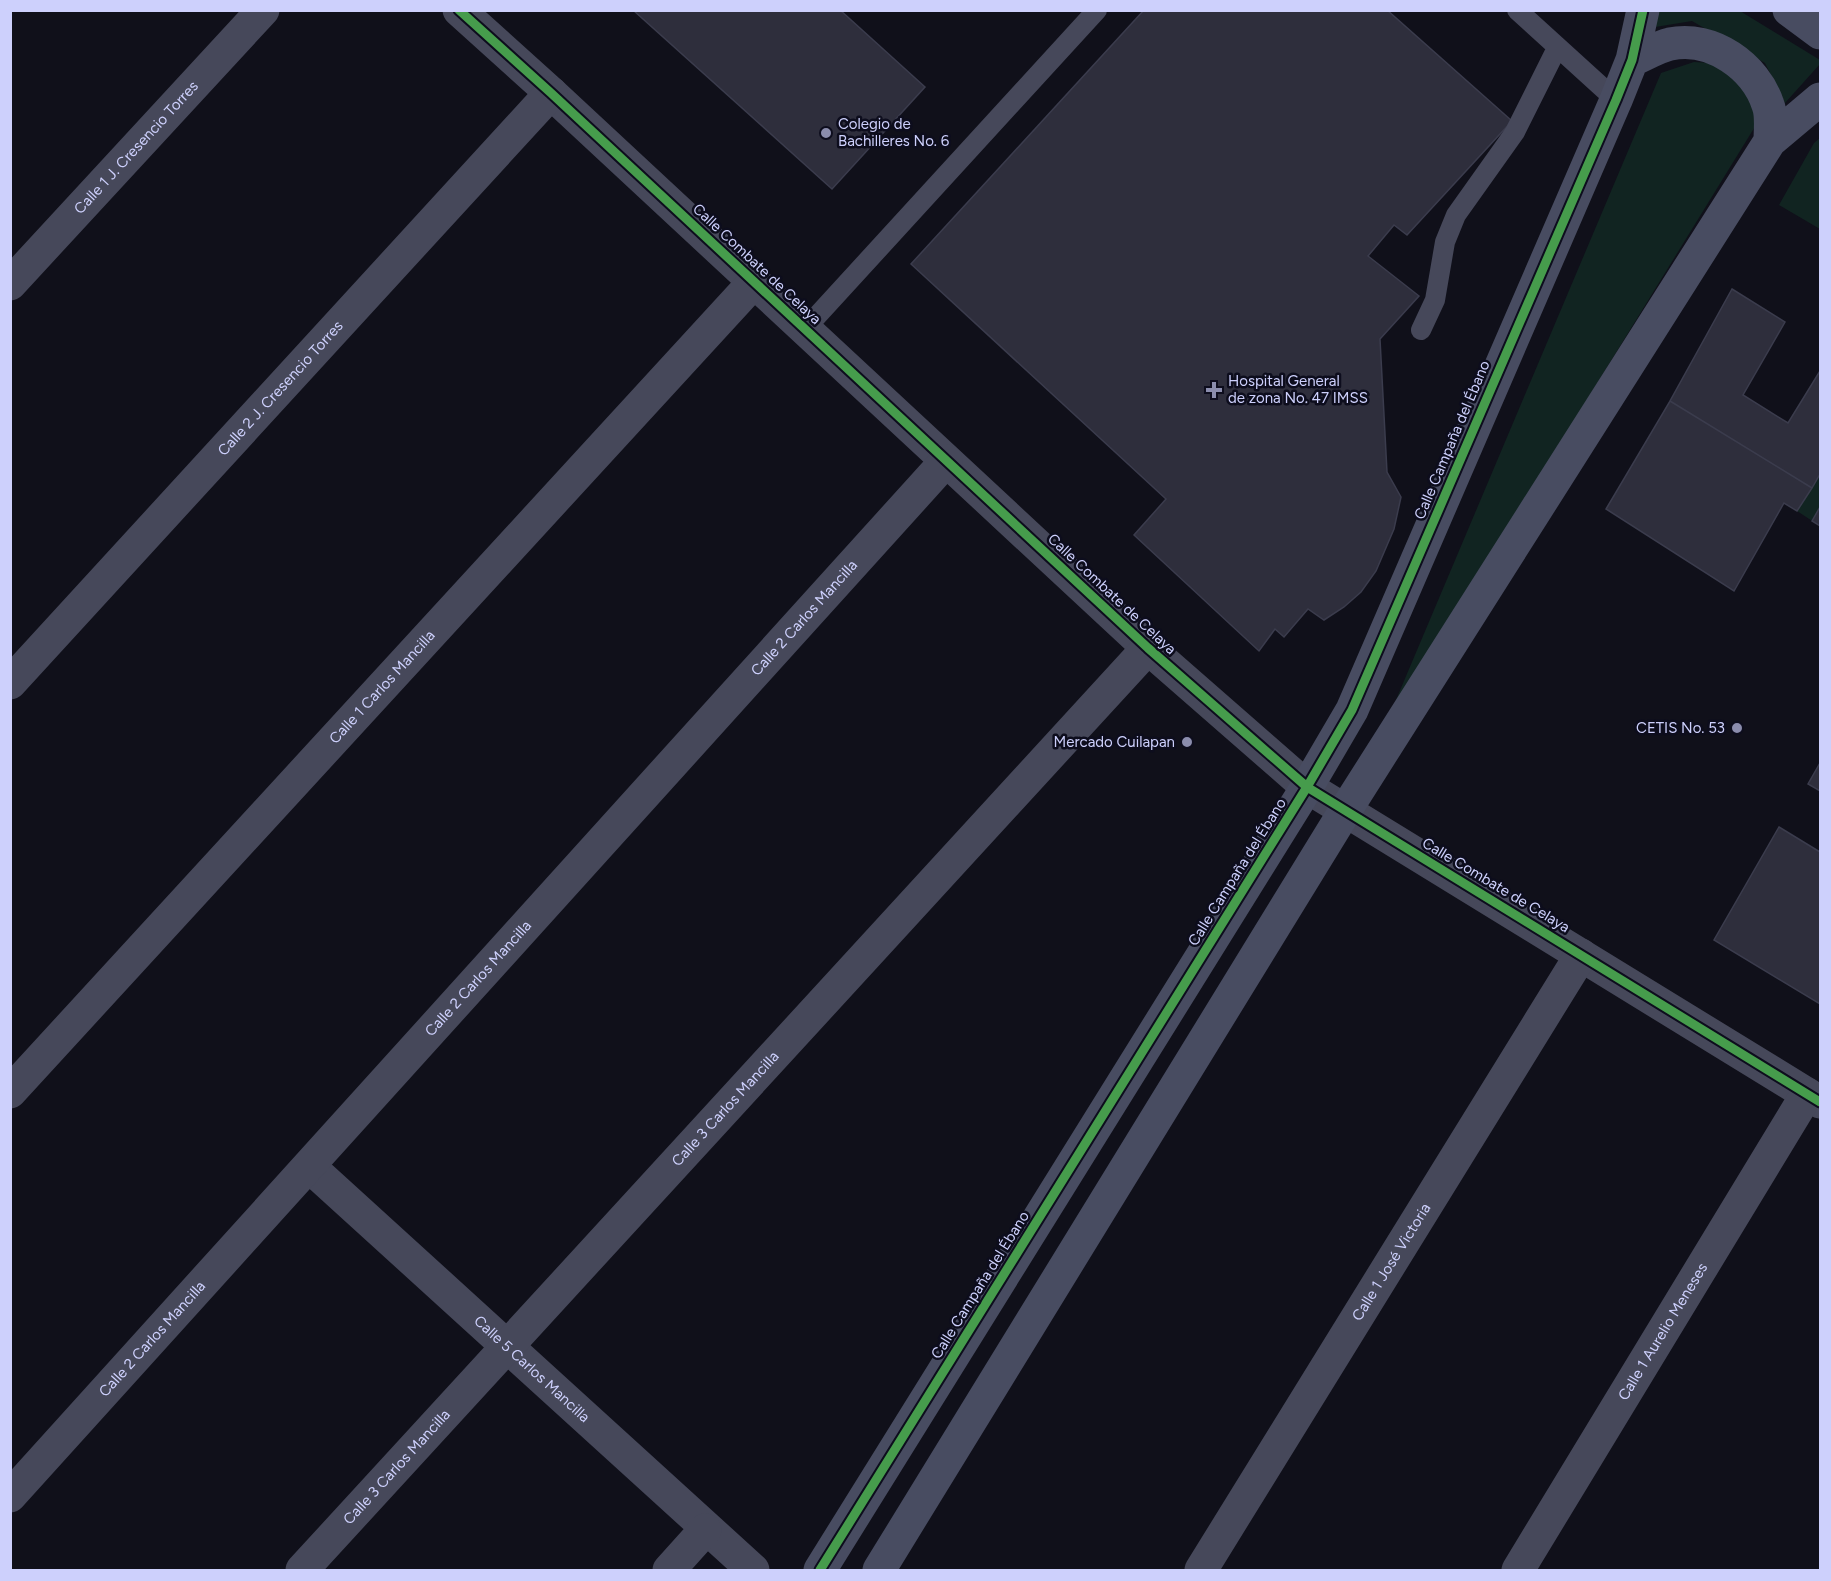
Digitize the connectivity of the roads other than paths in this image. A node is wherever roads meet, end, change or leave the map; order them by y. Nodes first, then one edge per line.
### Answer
1 (263, 10) edge
2 (459, 10) edge
3 (1097, 10) edge
4 (1517, 10) edge
5 (1643, 10) edge
6 (1789, 10) edge
7 (1821, 33) edge
8 (1557, 48) junction
9 (1632, 60) junction
10 (551, 93) junction
11 (1821, 99) edge
12 (1616, 100) junction
13 (1770, 141) junction
14 (754, 282) junction
15 (10, 284) edge
16 (805, 329) junction
17 (1421, 330) dead end
18 (946, 461) junction
19 (1148, 648) junction
20 (10, 683) edge
21 (1307, 787) junction
22 (1345, 810) junction
23 (1581, 955) junction
24 (10, 1092) edge
25 (1814, 1098) edge
26 (310, 1167) junction
27 (504, 1347) junction
28 (10, 1496) edge
29 (705, 1530) junction
30 (302, 1570) edge
31 (669, 1570) edge
32 (753, 1570) edge
33 (820, 1570) edge
34 (879, 1570) edge
35 (1201, 1570) edge
36 (1518, 1570) edge

1 - 15 street, Calle 1 J. Cresencio Torres
2 - 10 street, Calle Combate de Celaya
3 - 16 lane
4 - 8 lane
5 - 9 street, Calle Campaña del Ébano
6 - 7 street
8 - 12 lane
8 - 17 lane
9 - 12 street, Calle Campaña del Ébano
9 - 13 street
10 - 14 street, Calle Combate de Celaya
10 - 20 street, Calle 2 J. Cresencio Torres
11 - 13 street
12 - 21 street, Calle Campaña del Ébano
13 - 22 street
14 - 16 street, Calle Combate de Celaya
14 - 24 street, Calle 1 Carlos Mancilla
16 - 18 street, Calle Combate de Celaya
18 - 19 street, Calle Combate de Celaya
18 - 26 street, Calle 2 Carlos Mancilla
19 - 21 street, Calle Combate de Celaya
19 - 27 street, Calle 3 Carlos Mancilla
21 - 22 street, Calle Combate de Celaya
21 - 33 street, Calle Campaña del Ébano
22 - 23 street, Calle Combate de Celaya
22 - 34 street
23 - 25 street, Calle Combate de Celaya
23 - 35 street, Calle 1 José Victoria
25 - 36 street, Calle 1 Aurelio Meneses
26 - 27 street, Calle 5 Carlos Mancilla
26 - 28 street, Calle 2 Carlos Mancilla
27 - 29 street, Calle 5 Carlos Mancilla
27 - 30 street, Calle 3 Carlos Mancilla
29 - 31 street
29 - 32 street, Calle 5 Carlos Mancilla

